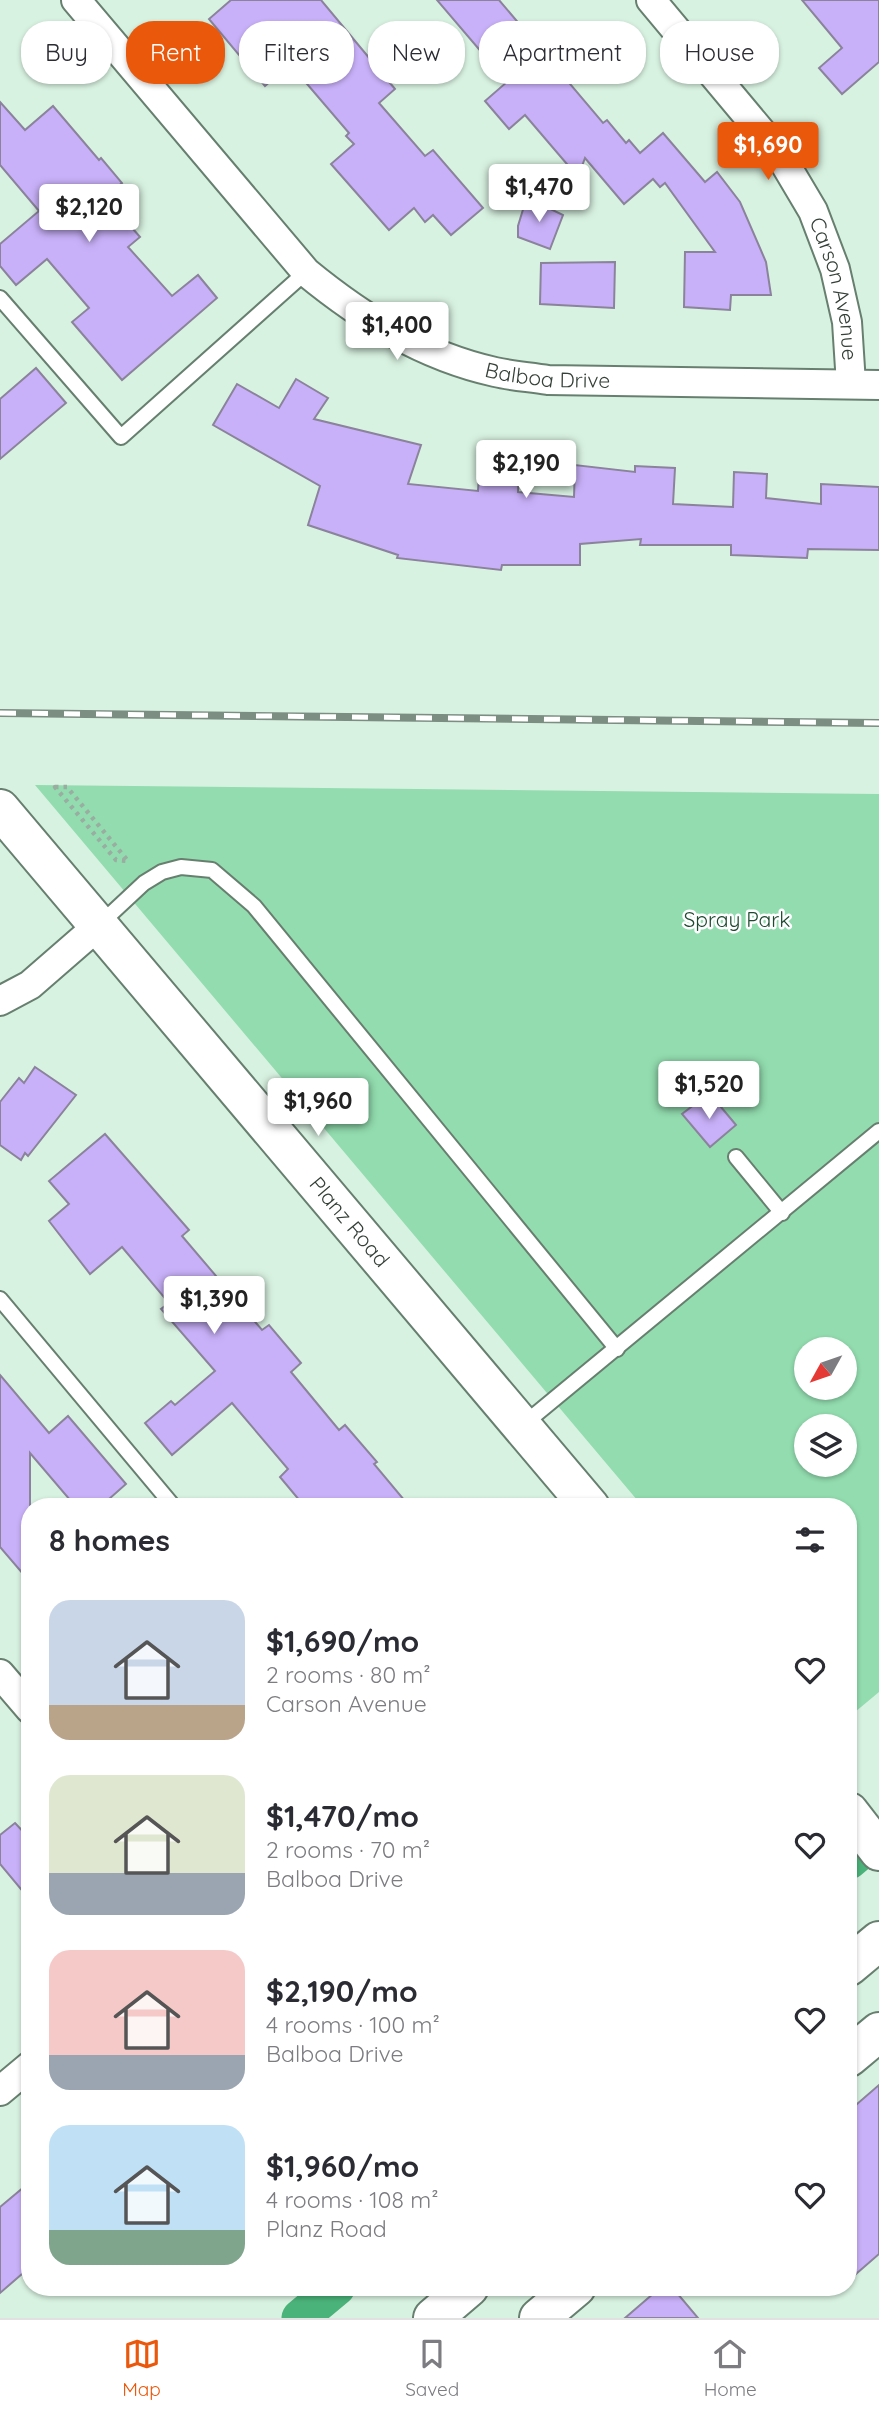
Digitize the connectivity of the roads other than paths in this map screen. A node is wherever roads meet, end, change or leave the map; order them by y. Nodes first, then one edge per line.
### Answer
1 (76, 0) edge
2 (651, 0) edge
3 (306, 272) junction
4 (0, 298) edge
5 (851, 384) junction
6 (879, 384) edge
7 (0, 809) edge
8 (99, 925) junction
9 (0, 1001) edge
10 (879, 1131) edge
11 (736, 1157) dead end
12 (782, 1213) junction
13 (0, 1299) edge
14 (617, 1349) junction
15 (522, 1426) junction
16 (166, 1498) edge
17 (582, 1498) edge
18 (0, 1674) edge
19 (21, 1698) edge
20 (857, 1822) edge
21 (879, 1851) edge
22 (879, 1941) edge
23 (857, 1959) edge
24 (879, 2032) edge
25 (857, 2050) edge
26 (21, 2074) edge
27 (0, 2091) edge
28 (459, 2296) edge
29 (565, 2296) edge
30 (433, 2318) edge
31 (539, 2318) edge

1 - 3 street, Balboa Drive
2 - 5 street, Carson Avenue
3 - 4 lane
3 - 5 street, Balboa Drive
5 - 6 street, Balboa Drive
7 - 8 street, Planz Road
8 - 9 street
8 - 14 lane
8 - 15 street, Planz Road
10 - 12 lane
11 - 12 lane
12 - 14 lane
13 - 16 lane
14 - 15 lane
15 - 17 street, Planz Road
18 - 19 street
20 - 21 street
22 - 23 street
24 - 25 street
26 - 27 street
28 - 30 street
29 - 31 street

